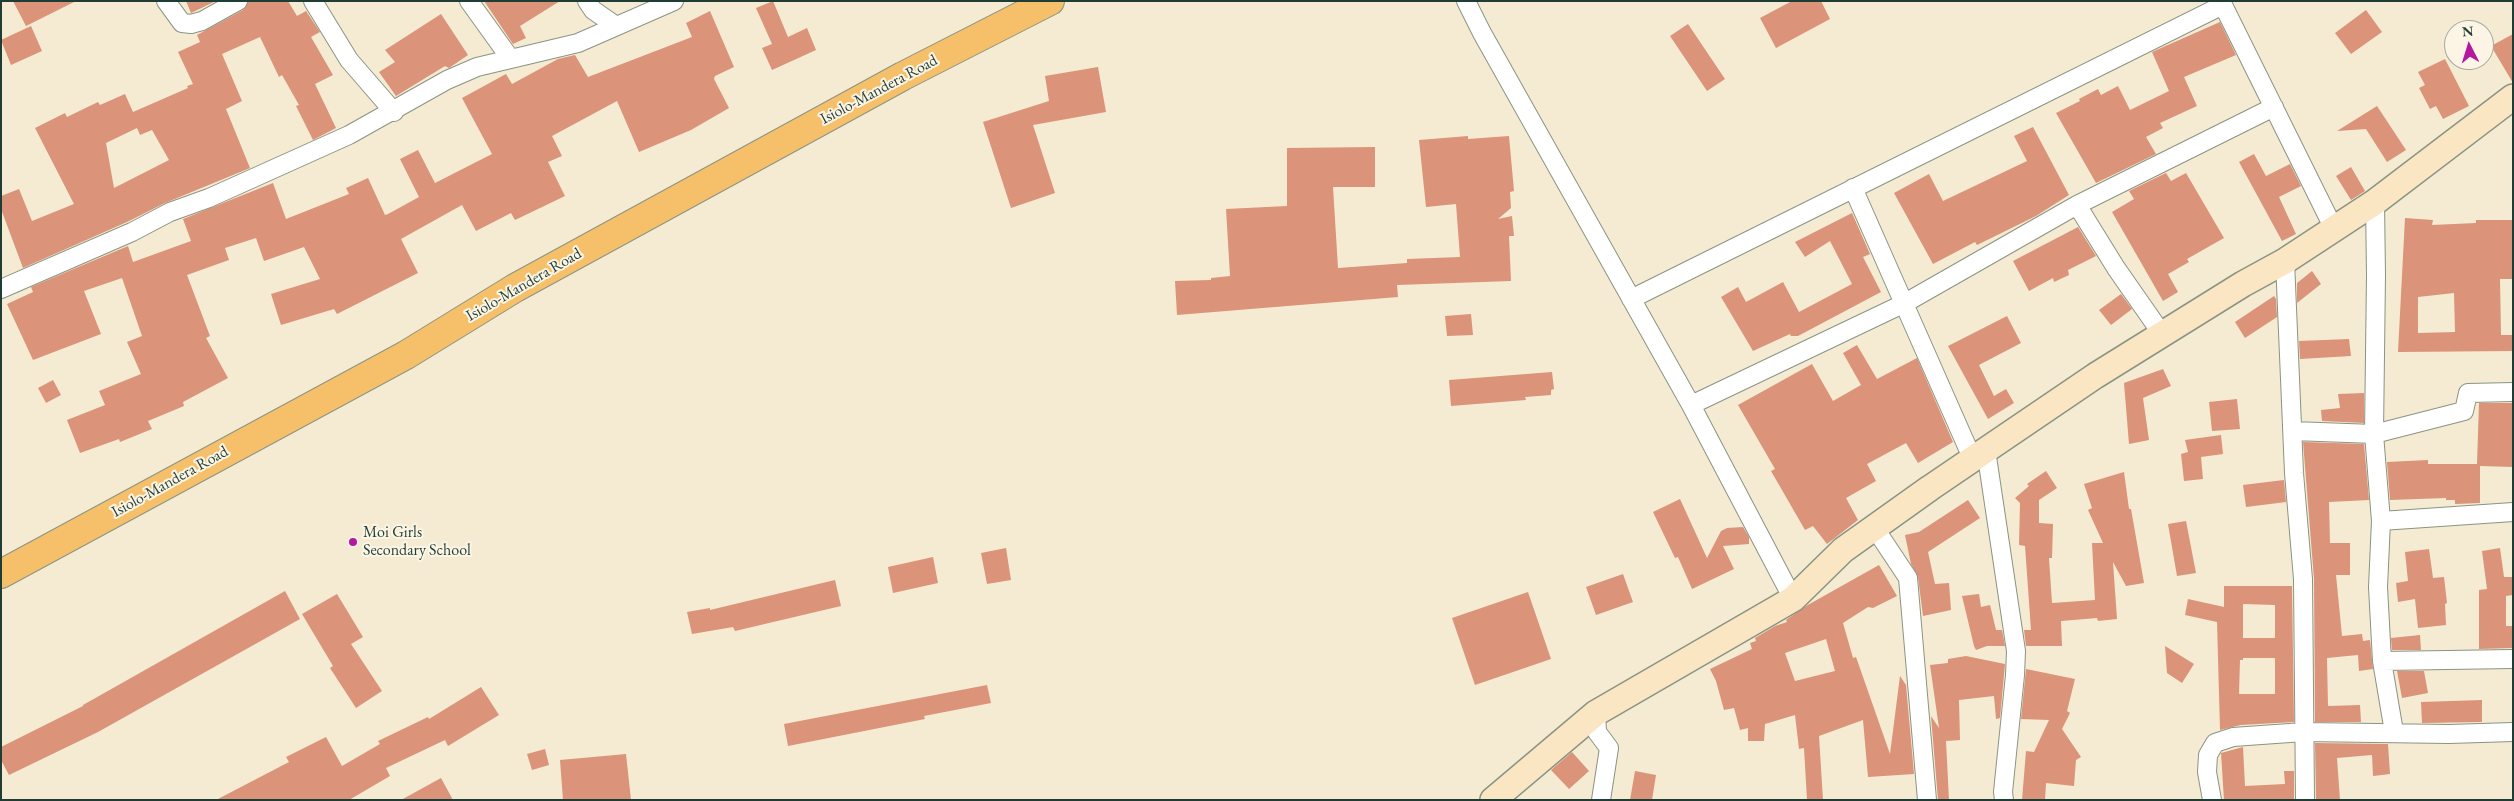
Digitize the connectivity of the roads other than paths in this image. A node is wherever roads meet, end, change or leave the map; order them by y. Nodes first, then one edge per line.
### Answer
1 (166, 1) edge
2 (238, 1) edge
3 (313, 1) edge
4 (469, 1) edge
5 (587, 1) edge
6 (674, 1) edge
7 (1050, 1) edge
8 (1466, 1) edge
9 (2222, 3) edge
10 (616, 26) junction
11 (510, 58) junction
12 (2513, 97) edge
13 (2274, 107) junction
14 (394, 112) junction
15 (1853, 188) junction
16 (2375, 202) junction
17 (2078, 205) junction
18 (2334, 229) junction
19 (2286, 261) junction
20 (1, 289) edge
21 (1631, 299) junction
22 (1905, 303) junction
23 (2162, 334) junction
24 (2513, 392) edge
25 (1691, 405) junction
26 (2294, 431) junction
27 (2374, 434) junction
28 (1979, 455) junction
29 (2513, 512) edge
30 (2381, 520) junction
31 (1874, 527) junction
32 (1, 574) edge
33 (1793, 599) junction
34 (2513, 659) edge
35 (2382, 661) junction
36 (1596, 713) junction
37 (2304, 732) junction
38 (2394, 732) junction
39 (2513, 732) edge
40 (1493, 800) edge
41 (1601, 800) edge
42 (1927, 800) edge
43 (2004, 800) edge
44 (2212, 800) edge
45 (2305, 800) edge

1 - 2 street
3 - 14 street
4 - 11 street
5 - 10 street
6 - 10 street
7 - 32 highway, Isiolo-Mandera Road
8 - 21 street
9 - 13 street
9 - 15 street
10 - 11 street
11 - 14 street
12 - 16 main road
13 - 17 street
13 - 18 street
14 - 20 street
15 - 21 street
15 - 22 street
16 - 18 main road
16 - 27 street
17 - 22 street
17 - 23 street
18 - 19 main road
19 - 23 main road
19 - 26 street
21 - 25 street
22 - 25 street
22 - 28 street
23 - 28 main road
24 - 27 street
25 - 33 street
26 - 27 street
26 - 37 street
27 - 30 street
28 - 31 main road
28 - 43 street
29 - 30 street
30 - 35 street
31 - 33 main road
31 - 42 street
33 - 36 main road
34 - 35 street
35 - 38 street
36 - 40 main road
36 - 41 street
37 - 38 street
37 - 44 street
37 - 45 street
38 - 39 street

